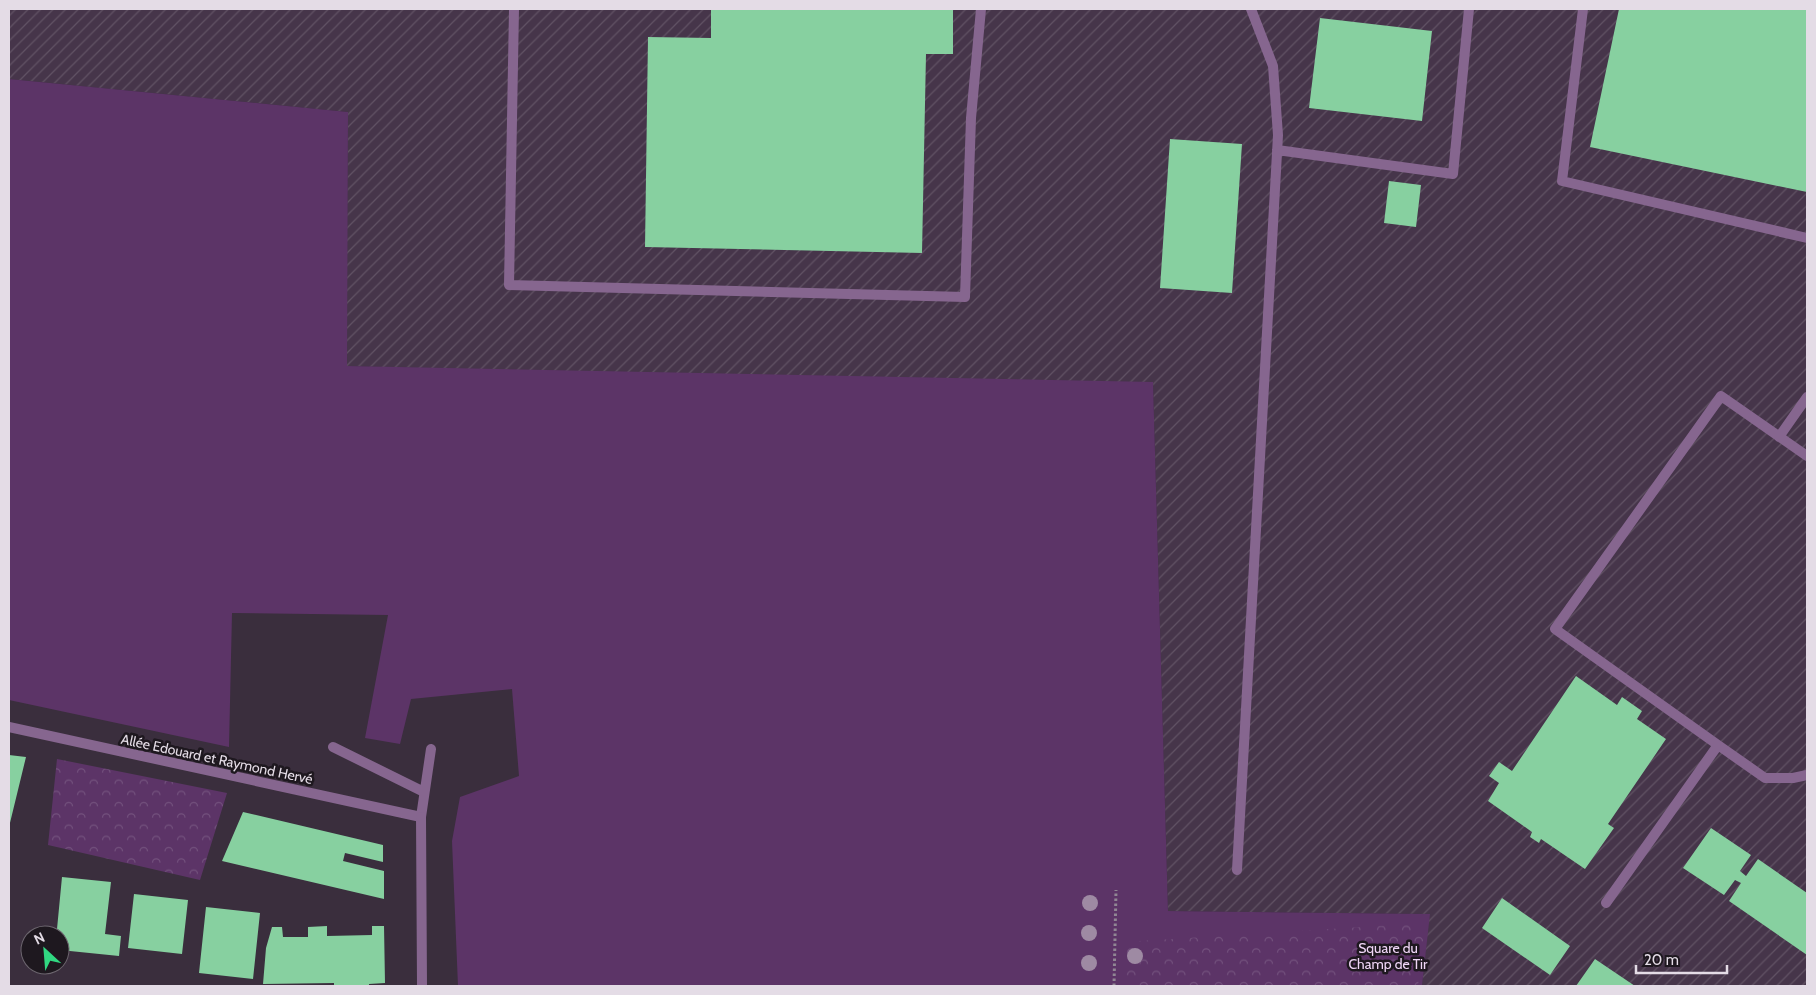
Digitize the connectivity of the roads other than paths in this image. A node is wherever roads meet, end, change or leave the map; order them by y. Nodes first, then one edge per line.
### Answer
1 (514, 9) edge
2 (981, 9) edge
3 (1251, 9) edge
4 (1469, 9) edge
5 (1583, 9) edge
6 (1277, 150) junction
7 (1807, 238) edge
8 (1807, 397) edge
9 (1780, 437) junction
10 (1807, 456) edge
11 (9, 727) edge
12 (1718, 745) junction
13 (334, 746) dead end
14 (431, 749) dead end
15 (1807, 775) edge
16 (424, 792) junction
17 (421, 817) junction
18 (1237, 870) dead end
19 (1606, 903) dead end
20 (422, 986) edge

1 - 2 street
3 - 6 street
4 - 6 street
5 - 7 street
6 - 18 street
8 - 9 street
9 - 10 street
9 - 12 street
11 - 17 street, Allée Edouard et Raymond Hervé
12 - 15 street
12 - 19 street
13 - 16 street
14 - 16 street
16 - 17 street
17 - 20 street

